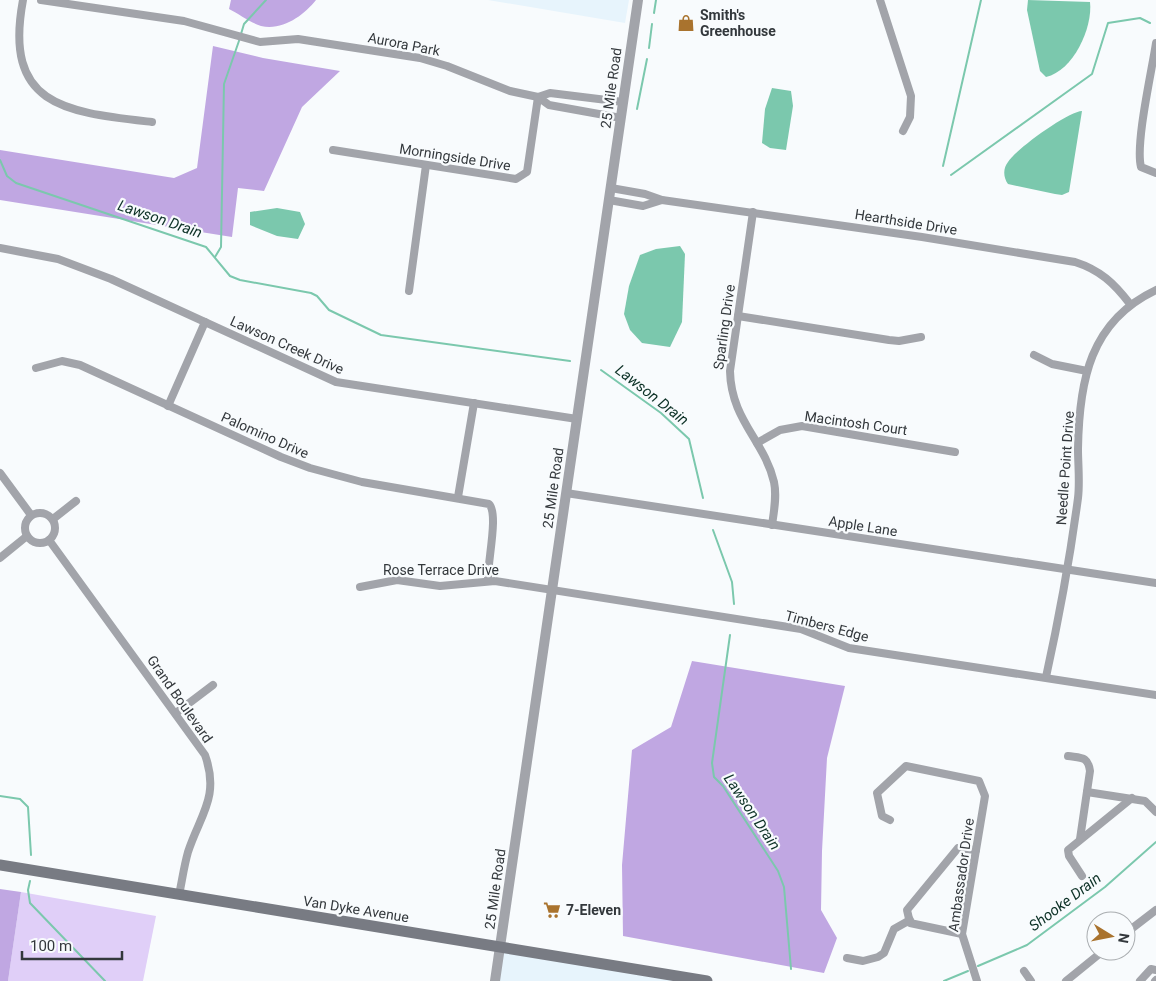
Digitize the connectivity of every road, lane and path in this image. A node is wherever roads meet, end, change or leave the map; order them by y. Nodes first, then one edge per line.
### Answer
1 (23, 0) edge
2 (41, 0) edge
3 (638, 0) edge
4 (880, 0) edge
5 (1156, 44) edge
6 (1154, 72) edge
7 (578, 95) junction
8 (538, 97) junction
9 (624, 102) junction
10 (577, 111) junction
11 (621, 118) junction
12 (152, 122) dead end
13 (903, 131) dead end
14 (333, 150) dead end
15 (426, 165) junction
16 (1156, 173) edge
17 (611, 188) junction
18 (609, 200) junction
19 (662, 200) junction
20 (753, 212) junction
21 (0, 248) edge
22 (1156, 290) edge
23 (409, 291) dead end
24 (1130, 304) junction
25 (738, 316) junction
26 (205, 322) junction
27 (921, 337) dead end
28 (1034, 355) dead end
29 (36, 368) dead end
30 (1087, 371) junction
31 (474, 403) junction
32 (168, 406) junction
33 (577, 419) junction
34 (756, 443) junction
35 (955, 452) dead end
36 (0, 473) edge
37 (566, 493) junction
38 (458, 497) junction
39 (76, 501) dead end
40 (31, 515) junction
41 (53, 519) junction
42 (772, 525) junction
43 (27, 536) junction
44 (49, 540) junction
45 (0, 558) edge
46 (1067, 571) junction
47 (488, 581) junction
48 (1156, 584) edge
49 (360, 587) dead end
50 (552, 591) junction
51 (1046, 677) junction
52 (213, 685) dead end
53 (1156, 695) edge
54 (176, 713) junction
55 (1068, 756) dead end
56 (1087, 792) junction
57 (1132, 798) junction
58 (1156, 812) edge
59 (890, 820) dead end
60 (1080, 839) junction
61 (976, 850) junction
62 (0, 865) edge
63 (1082, 876) dead end
64 (179, 895) junction
65 (1156, 910) edge
66 (910, 920) junction
67 (1136, 925) edge
68 (962, 934) junction
69 (500, 948) junction
70 (847, 958) dead end
71 (1091, 961) edge
72 (1156, 970) edge
73 (1024, 971) dead end
74 (976, 980) edge
75 (495, 981) edge
76 (707, 981) edge
77 (1031, 981) edge
78 (1066, 981) edge
79 (1140, 981) edge

1 - 12 street
2 - 8 street, Aurora Park
3 - 9 street, 25 Mile Road
4 - 13 street
5 - 6 street
6 - 16 street
7 - 8 street, Aurora Park
7 - 9 street, Aurora Park
7 - 10 street
8 - 10 street, Aurora Park
8 - 15 street, Morningside Drive
9 - 11 street, 25 Mile Road
10 - 11 street, Aurora Park
11 - 17 street, 25 Mile Road
14 - 15 street, Morningside Drive
15 - 23 street
17 - 18 street, 25 Mile Road
17 - 19 street, Hearthside Drive
18 - 19 street, Hearthside Drive
18 - 33 street, 25 Mile Road
19 - 20 street, Hearthside Drive
20 - 24 street, Hearthside Drive
20 - 25 street, Sparling Drive
21 - 26 street, Lawson Creek Drive
22 - 24 street, Needle Point Drive
24 - 30 street, Needle Point Drive
25 - 27 street
25 - 34 street, Sparling Drive
26 - 31 street, Lawson Creek Drive
26 - 32 street
28 - 30 street
29 - 32 street, Palomino Drive
30 - 46 street, Needle Point Drive
31 - 33 street, Lawson Creek Drive
31 - 38 street
32 - 38 street, Palomino Drive
33 - 37 street, 25 Mile Road
34 - 35 street, Macintosh Court
34 - 42 street, Sparling Drive
36 - 40 street
37 - 42 street, Apple Lane
37 - 50 street, 25 Mile Road
38 - 47 street, Palomino Drive
39 - 41 street
40 - 41 street
40 - 43 street
41 - 44 street
42 - 46 street, Apple Lane
43 - 44 street
43 - 45 street
44 - 54 street, Grand Boulevard
46 - 48 street, Apple Lane
46 - 51 street, Needle Point Drive
47 - 49 street, Rose Terrace Drive
47 - 50 street, Rose Terrace Drive
50 - 51 street, Timbers Edge
50 - 69 street, 25 Mile Road
51 - 53 street, Timbers Edge
52 - 54 street
54 - 64 street, Grand Boulevard
55 - 56 street
56 - 57 street
56 - 60 street
57 - 58 street
57 - 60 street
59 - 61 street, Ambassador Drive
60 - 63 street
61 - 66 street
61 - 68 street, Ambassador Drive
62 - 64 main road, Van Dyke Avenue
64 - 69 main road, Van Dyke Avenue
65 - 67 street
66 - 68 street
66 - 70 street
68 - 74 street, Ambassador Drive
69 - 75 street, 25 Mile Road
69 - 76 main road, Van Dyke Avenue
71 - 78 street
72 - 79 street
73 - 77 street

